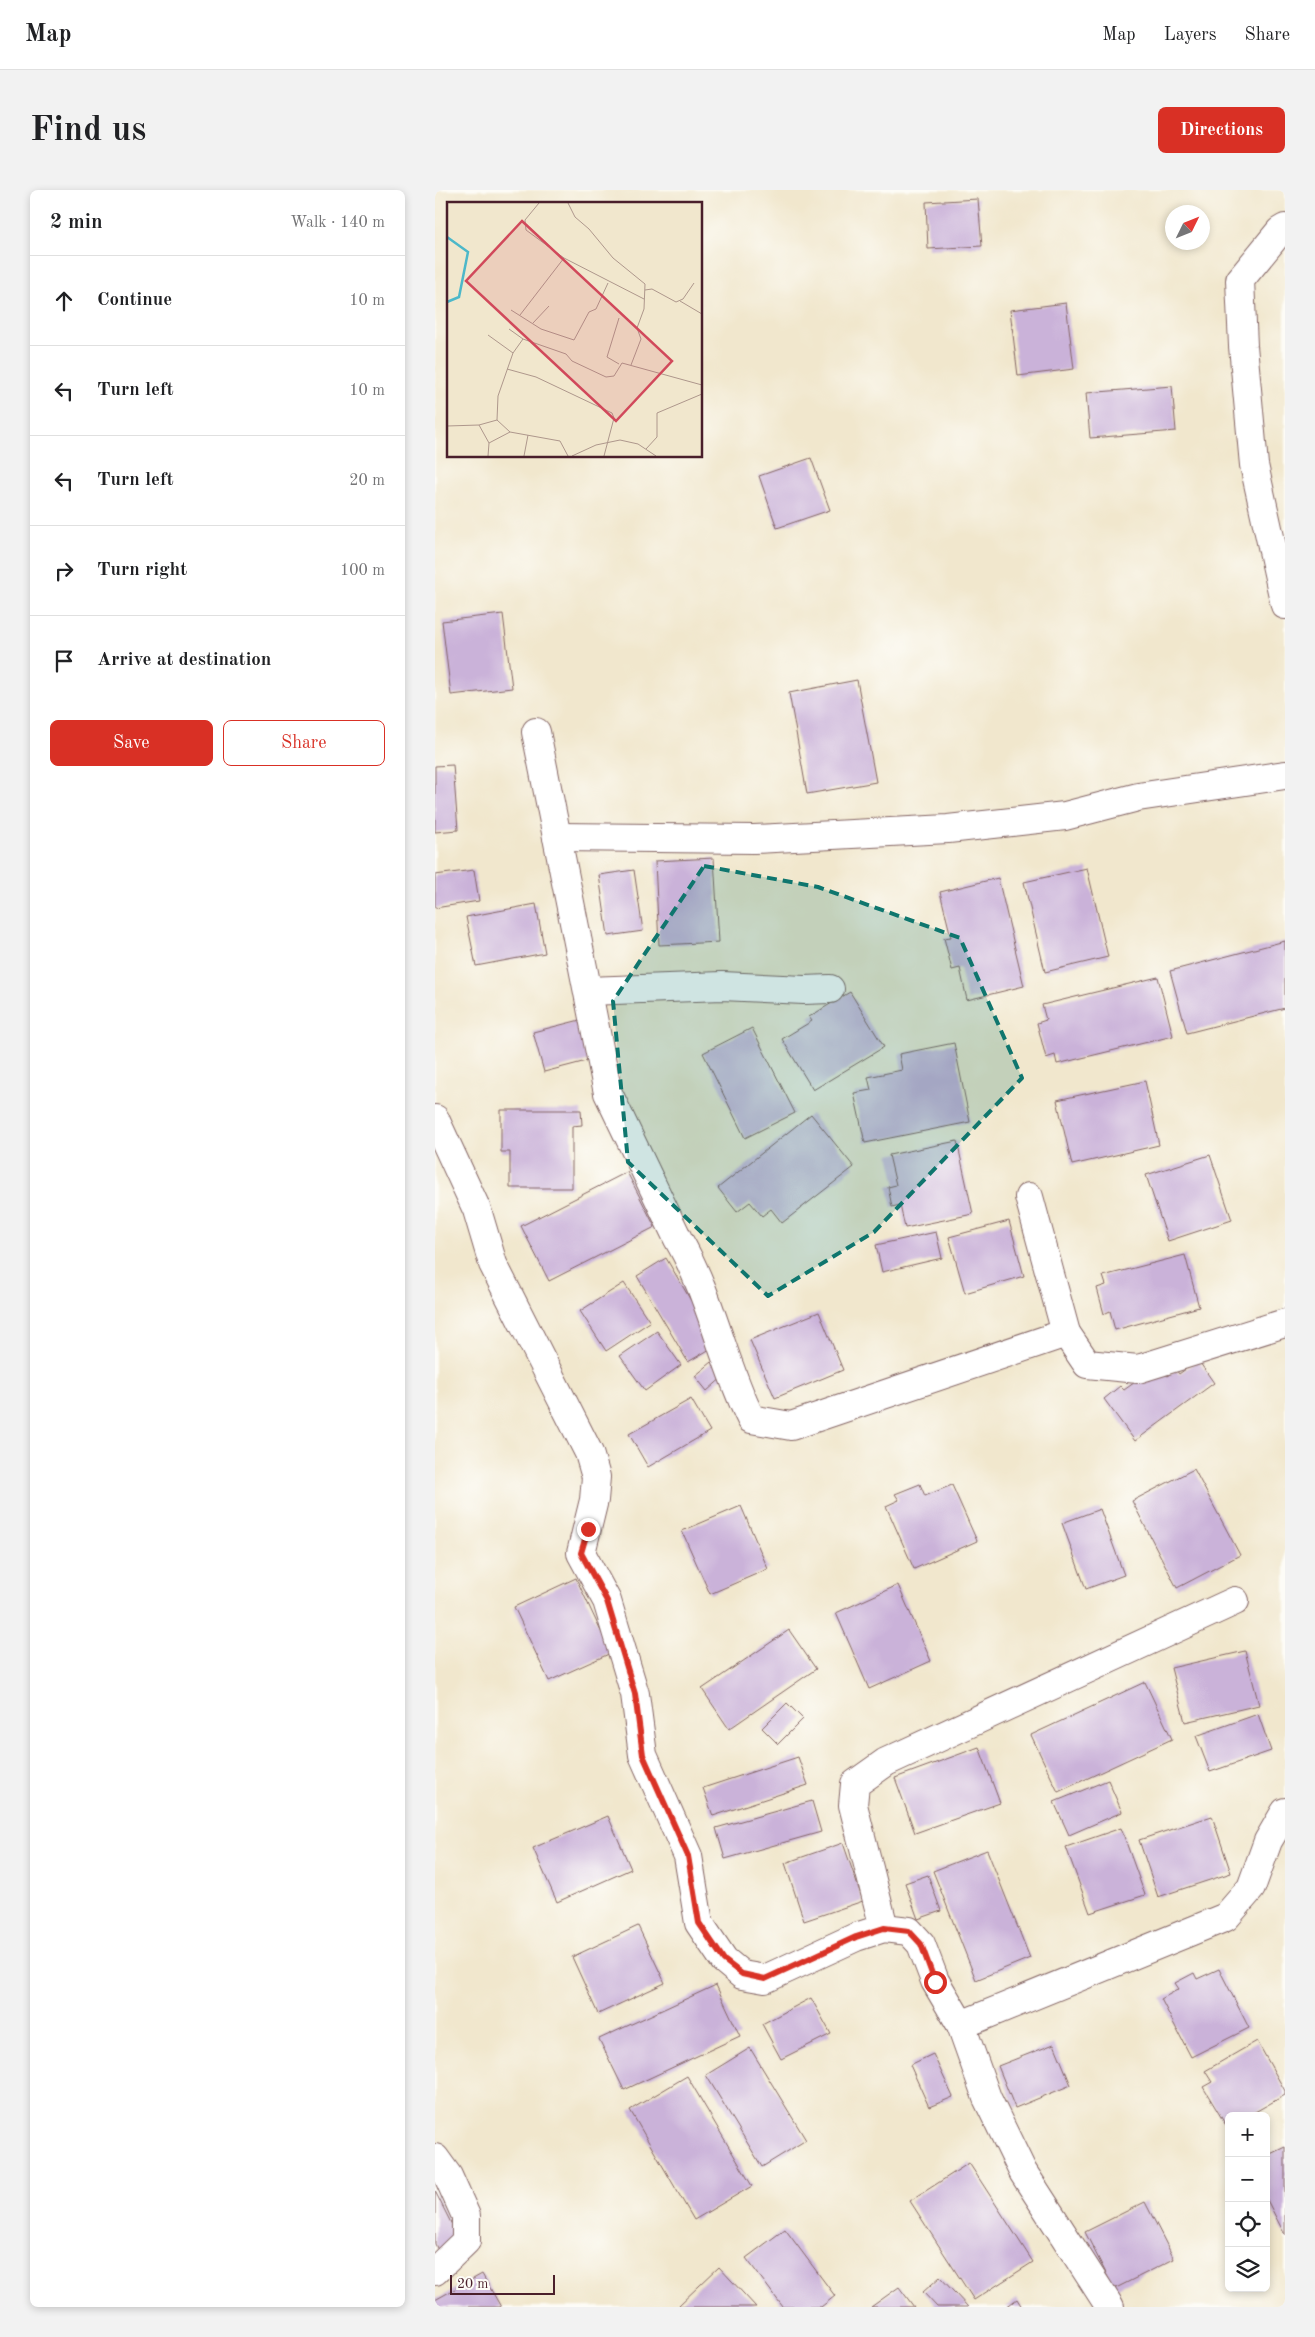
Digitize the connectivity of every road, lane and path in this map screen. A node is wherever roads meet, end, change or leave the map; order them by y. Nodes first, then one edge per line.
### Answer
1 (1285, 228) edge
2 (1285, 605) edge
3 (536, 732) dead end
4 (1285, 775) edge
5 (557, 838) junction
6 (830, 989) dead end
7 (588, 991) junction
8 (435, 1119) edge
9 (1029, 1196) dead end
10 (1285, 1323) edge
11 (1066, 1333) junction
12 (1235, 1600) dead end
13 (1285, 1812) edge
14 (884, 1928) junction
15 (961, 2025) junction
16 (435, 2158) edge
17 (435, 2271) edge
18 (1110, 2307) edge

1 - 2 street
3 - 5 street
4 - 5 street
5 - 7 street
6 - 7 street
7 - 11 street
8 - 14 street
9 - 11 street
10 - 11 street
12 - 14 street
13 - 15 street
14 - 15 street
15 - 18 street
16 - 17 street

